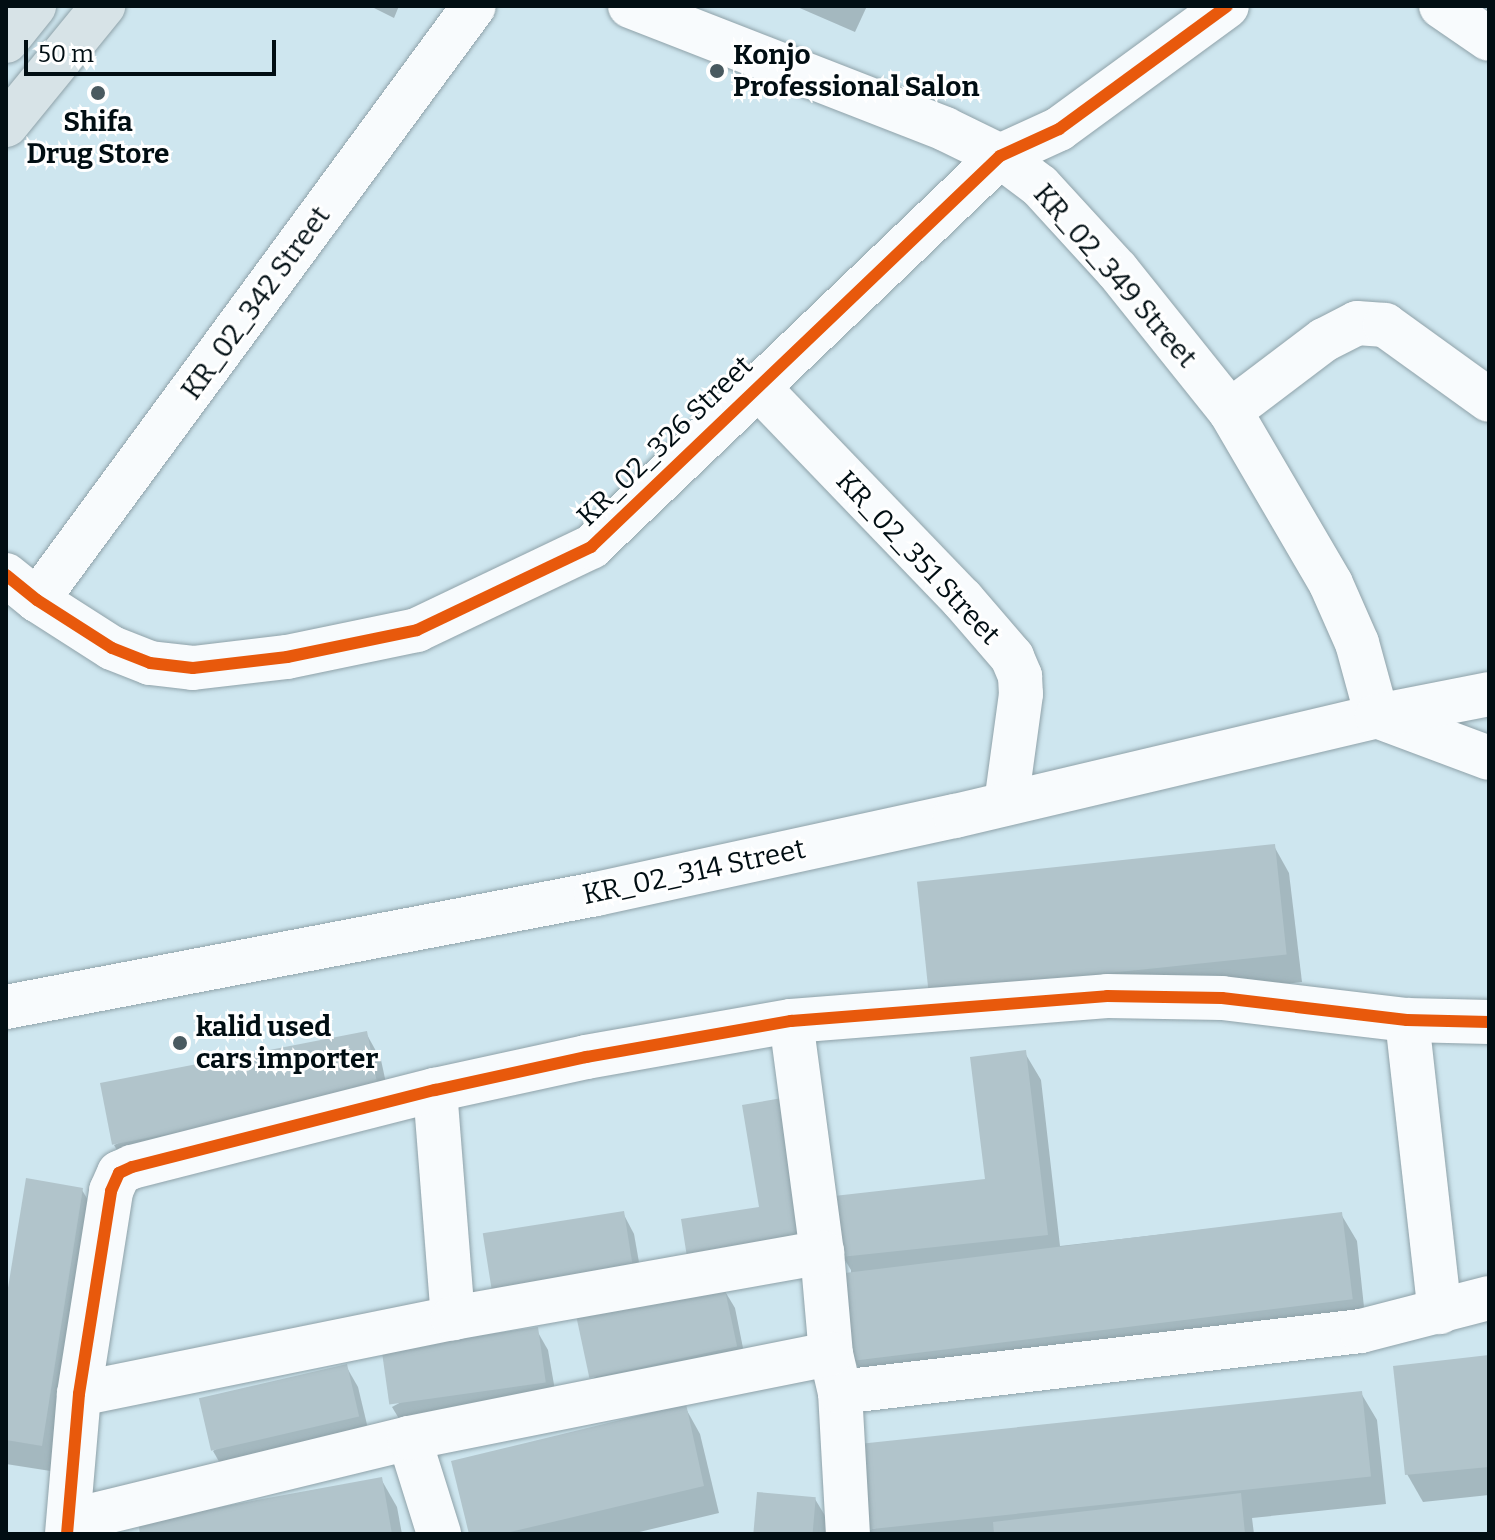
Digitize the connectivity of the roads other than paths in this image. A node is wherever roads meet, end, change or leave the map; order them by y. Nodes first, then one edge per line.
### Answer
1 (34, 6) edge
2 (103, 6) edge
3 (474, 6) edge
4 (630, 6) edge
5 (1227, 6) edge
6 (1441, 6) edge
7 (1489, 39) edge
8 (6, 41) edge
9 (6, 125) edge
10 (1000, 156) junction
11 (757, 386) junction
12 (1489, 400) edge
13 (1230, 411) junction
14 (21, 588) edge
15 (1489, 694) edge
16 (1377, 716) junction
17 (1489, 758) edge
18 (1006, 803) junction
19 (6, 1007) edge
20 (1407, 1020) junction
21 (791, 1021) junction
22 (1489, 1022) edge
23 (435, 1090) junction
24 (822, 1252) junction
25 (1489, 1298) edge
26 (1440, 1312) junction
27 (453, 1318) junction
28 (836, 1373) junction
29 (79, 1394) junction
30 (409, 1438) junction
31 (68, 1528) edge
32 (439, 1534) edge
33 (848, 1534) edge

1 - 8 main road
2 - 9 main road
3 - 14 street, KR_02_342 Street
4 - 10 street, KR_02_349 Street
5 - 10 street, KR_02_326 Street
6 - 7 street
10 - 11 street, KR_02_326 Street
10 - 13 street, KR_02_349 Street
11 - 14 street, KR_02_326 Street
11 - 18 street, KR_02_351 Street
12 - 13 street
13 - 16 street, KR_02_349 Street
15 - 16 street, KR_02_314 Street
16 - 17 street
16 - 18 street, KR_02_314 Street
18 - 19 street, KR_02_314 Street
20 - 21 street
20 - 22 street
20 - 26 street
21 - 23 street
21 - 24 street
23 - 27 street
23 - 29 street
24 - 27 street
24 - 28 street
25 - 26 street
26 - 28 street
27 - 29 street
28 - 30 street
28 - 33 street
29 - 31 street
30 - 31 street
30 - 32 street

